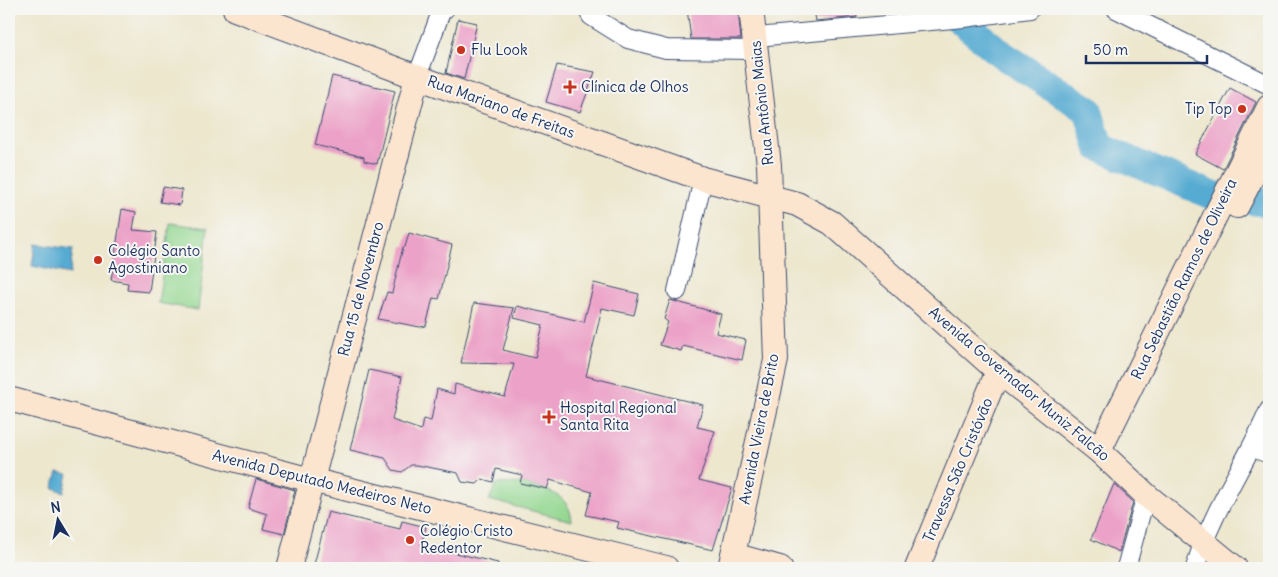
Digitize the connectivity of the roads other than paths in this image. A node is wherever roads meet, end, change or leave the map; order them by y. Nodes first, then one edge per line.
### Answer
1 (235, 9) edge
2 (587, 9) edge
3 (751, 9) edge
4 (1030, 9) edge
5 (1116, 9) edge
6 (443, 10) edge
7 (962, 16) edge
8 (756, 44) junction
9 (417, 77) junction
10 (1269, 85) edge
11 (1269, 107) edge
12 (1269, 144) edge
13 (703, 179) junction
14 (770, 198) junction
15 (1230, 203) junction
16 (677, 291) dead end
17 (998, 371) junction
18 (9, 399) edge
19 (1269, 410) edge
20 (1261, 451) edge
21 (1104, 455) junction
22 (311, 480) junction
23 (1146, 495) junction
24 (1203, 541) junction
25 (731, 562) edge
26 (289, 568) edge
27 (666, 568) edge
28 (780, 568) edge
29 (917, 568) edge
30 (1126, 568) edge
31 (1194, 568) edge
32 (1235, 568) edge

1 - 9 street, Rua Mariano de Freitas
2 - 8 street
3 - 8 street, Rua Antônio Maias
4 - 7 street
5 - 10 street
6 - 9 street, Rua 15 de Novembro
7 - 8 street
8 - 14 street, Rua Antônio Maias
9 - 13 street, Rua Mariano de Freitas
9 - 22 street, Rua 15 de Novembro
11 - 15 street, Rua Sebastião Ramos de Oliveira
12 - 15 street, Rua Sebastião Ramos de Oliveira
13 - 14 street, Rua Mariano de Freitas
13 - 16 street
14 - 17 street, Avenida Governador Muniz Falcão
14 - 25 street, Avenida Vieira de Brito
15 - 21 street, Rua Sebastião Ramos de Oliveira
17 - 21 street, Avenida Governador Muniz Falcão
17 - 29 street, Travessa São Cristóvão
18 - 22 street, Avenida Deputado Medeiros Neto
19 - 20 street
20 - 24 street
21 - 23 street, Avenida Governador Muniz Falcão
22 - 26 street, Rua 15 de Novembro
22 - 27 street, Avenida Deputado Medeiros Neto
23 - 24 street, Avenida Governador Muniz Falcão
23 - 30 street
24 - 31 street
24 - 32 street, Avenida Governador Muniz Falcão
25 - 28 street

